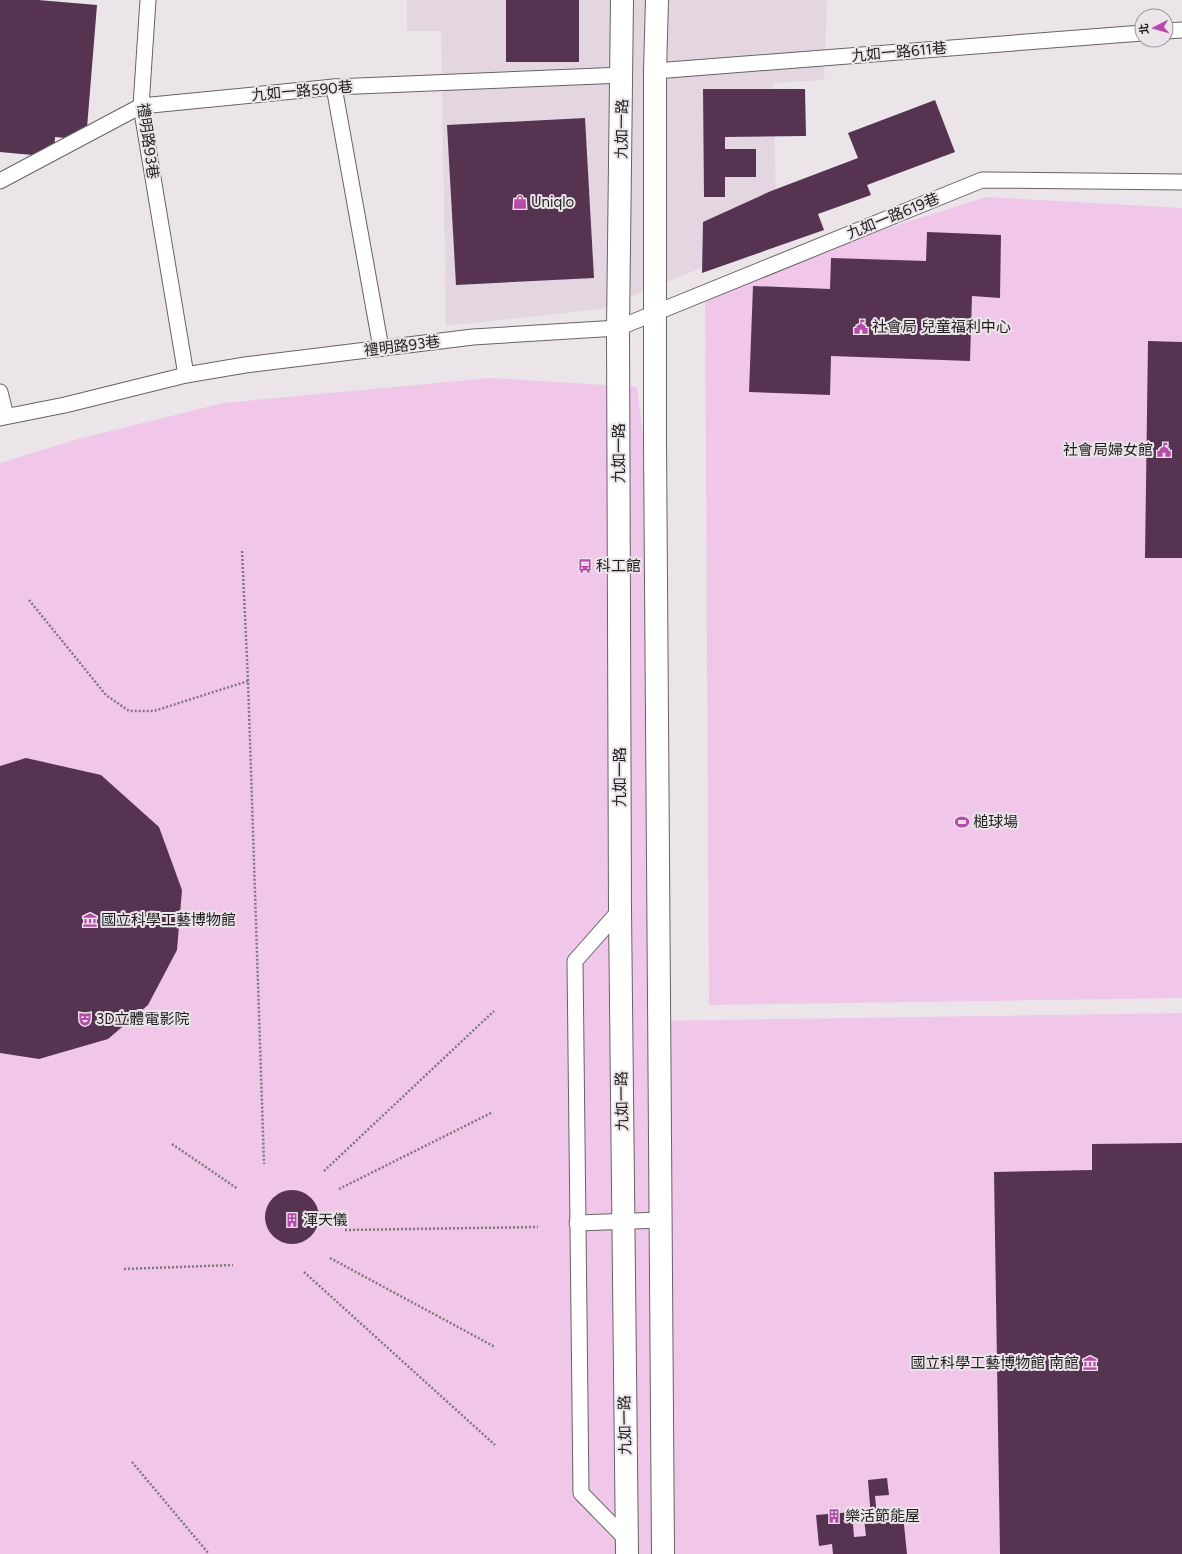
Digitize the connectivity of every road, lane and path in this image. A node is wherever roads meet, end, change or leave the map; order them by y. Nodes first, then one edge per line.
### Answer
1 (148, 0) edge
2 (622, 0) edge
3 (657, 0) edge
4 (1134, 34) edge
5 (655, 72) junction
6 (622, 75) junction
7 (334, 87) junction
8 (141, 106) junction
9 (0, 181) edge
10 (1182, 182) edge
11 (656, 314) junction
12 (618, 328) junction
13 (382, 348) junction
14 (186, 375) junction
15 (0, 392) edge
16 (3, 417) edge
17 (242, 551) dead end
18 (29, 600) dead end
19 (248, 681) junction
20 (620, 910) junction
21 (494, 1011) dead end
22 (493, 1112) dead end
23 (172, 1144) dead end
24 (264, 1164) dead end
25 (324, 1171) dead end
26 (238, 1189) dead end
27 (339, 1189) dead end
28 (661, 1220) junction
29 (623, 1222) junction
30 (577, 1223) junction
31 (538, 1227) dead end
32 (345, 1230) dead end
33 (330, 1258) dead end
34 (233, 1265) dead end
35 (124, 1268) dead end
36 (304, 1272) dead end
37 (495, 1347) dead end
38 (495, 1444) dead end
39 (132, 1462) dead end
40 (626, 1546) edge
41 (209, 1554) edge
42 (663, 1554) edge

1 - 8 lane, 禮明路93巷
2 - 6 main road, 九如一路
3 - 5 main road
4 - 5 lane, 九如一路611巷
5 - 11 main road
6 - 7 lane, 九如一路590巷
6 - 12 main road, 九如一路
7 - 8 lane, 九如一路590巷
7 - 13 lane
8 - 9 lane, 九如一路590巷
8 - 14 lane, 禮明路93巷
10 - 11 lane, 九如一路619巷
11 - 12 lane, 九如一路619巷
11 - 28 main road
12 - 13 lane, 禮明路93巷
12 - 20 main road, 九如一路
13 - 14 lane, 禮明路93巷
14 - 16 lane, 禮明路93巷
15 - 16 lane
17 - 19 path
18 - 19 path
19 - 24 path
20 - 29 main road, 九如一路
20 - 30 lane
21 - 25 path
22 - 27 path
23 - 26 path
28 - 29 lane
28 - 42 main road
29 - 30 lane
29 - 40 main road, 九如一路
30 - 40 lane
31 - 32 path
33 - 37 path
34 - 35 path
36 - 38 path
39 - 41 path

